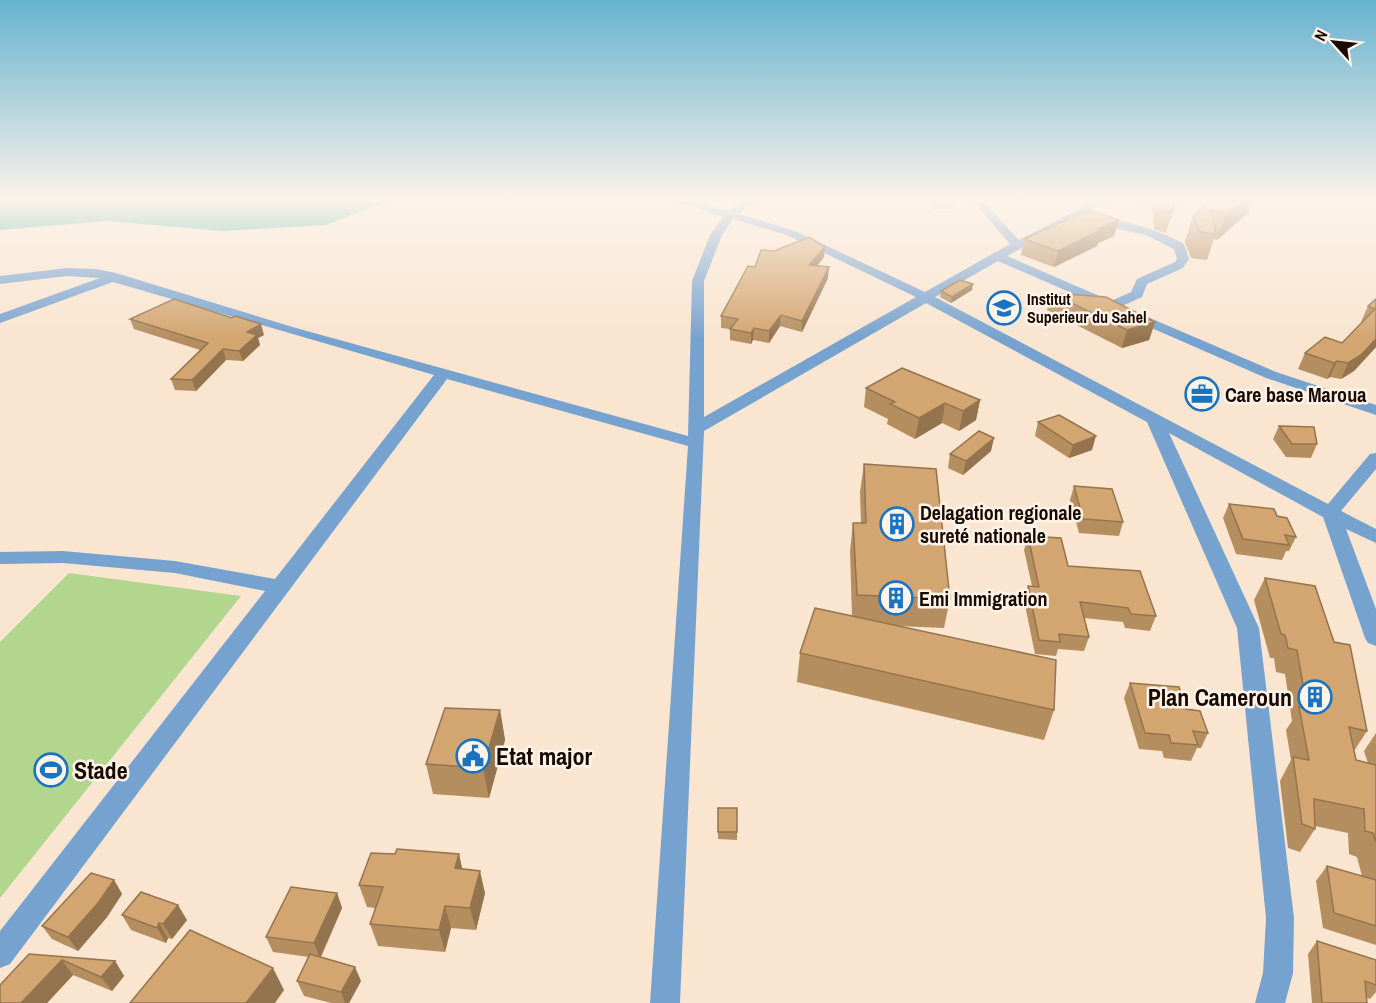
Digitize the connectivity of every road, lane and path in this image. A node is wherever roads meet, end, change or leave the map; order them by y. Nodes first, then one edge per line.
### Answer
1 (712, 246) edge
2 (818, 246) edge
3 (1016, 246) edge
4 (1177, 246) edge
5 (999, 257) junction
6 (116, 277) junction
7 (0, 280) edge
8 (925, 297) junction
9 (1111, 306) junction
10 (0, 319) edge
11 (444, 372) junction
12 (1376, 410) edge
13 (1154, 419) junction
14 (696, 435) junction
15 (1376, 458) edge
16 (1331, 512) junction
17 (1376, 537) edge
18 (0, 558) edge
19 (280, 587) junction
20 (1376, 638) edge
21 (0, 954) edge
22 (665, 1003) edge
23 (1270, 1003) edge

1 - 14 street
2 - 8 street
3 - 5 street
4 - 9 street
5 - 8 street
5 - 9 street
6 - 7 street
6 - 10 street
6 - 11 street
8 - 13 street
8 - 14 street
9 - 12 street
11 - 14 street
11 - 19 street
13 - 16 street
13 - 23 street
14 - 22 street
15 - 16 street
16 - 17 street
16 - 20 street
18 - 19 street
19 - 21 street

